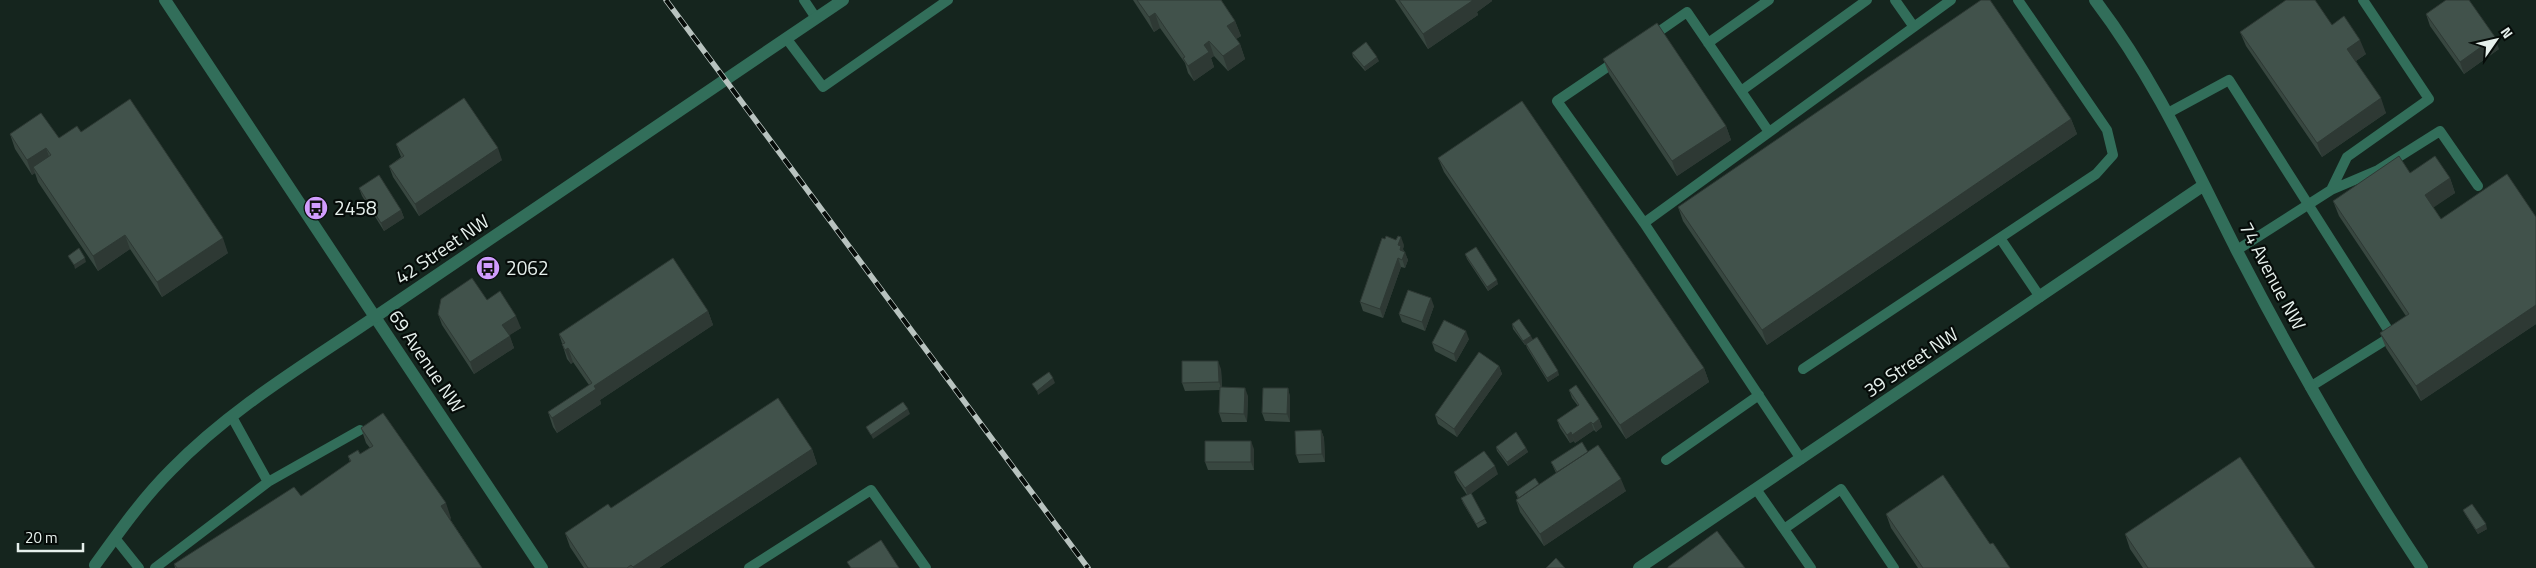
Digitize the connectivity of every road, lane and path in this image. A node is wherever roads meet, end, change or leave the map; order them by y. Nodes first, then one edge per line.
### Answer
1 (165, 0) edge
2 (804, 0) edge
3 (842, 0) edge
4 (948, 0) edge
5 (1769, 0) edge
6 (1867, 0) edge
7 (1895, 0) edge
8 (1951, 0) edge
9 (2018, 0) edge
10 (2095, 0) edge
11 (2363, 0) edge
12 (816, 18) junction
13 (1914, 27) junction
14 (786, 38) junction
15 (1708, 43) junction
16 (1638, 46) edge
17 (1622, 57) edge
18 (1741, 91) junction
19 (2168, 114) junction
20 (1769, 132) junction
21 (2204, 185) junction
22 (2478, 186) dead end
23 (2331, 190) junction
24 (2308, 205) junction
25 (1644, 224) junction
26 (2000, 238) junction
27 (2237, 250) junction
28 (2040, 297) junction
29 (375, 317) junction
30 (1803, 370) dead end
31 (2310, 387) junction
32 (1759, 395) junction
33 (232, 417) junction
34 (360, 430) edge
35 (1801, 459) junction
36 (1666, 460) dead end
37 (268, 482) junction
38 (1756, 489) junction
39 (1784, 528) junction
40 (115, 538) junction
41 (94, 565) dead end
42 (139, 568) edge
43 (155, 568) edge
44 (542, 568) edge
45 (749, 568) edge
46 (926, 568) edge
47 (1639, 568) edge
48 (1812, 568) edge
49 (1894, 568) edge
50 (2422, 568) edge

1 - 29 street, 69 Avenue NW
2 - 12 lane
3 - 12 street, 42 Street NW
4 - 14 lane
5 - 15 lane
6 - 18 lane
7 - 13 lane
8 - 13 lane
9 - 26 lane
10 - 19 street, 74 Avenue NW
11 - 23 lane
12 - 14 street, 42 Street NW
13 - 20 lane
14 - 29 street, 42 Street NW
15 - 16 lane
15 - 18 lane
17 - 25 lane
18 - 20 lane
19 - 21 street, 74 Avenue NW
19 - 24 lane
20 - 25 lane
21 - 27 street, 74 Avenue NW
21 - 28 street, 39 Street NW
22 - 23 lane
23 - 24 lane
24 - 27 lane
24 - 31 lane
25 - 32 lane
26 - 28 lane
26 - 30 lane
27 - 31 street, 74 Avenue NW
28 - 35 street, 39 Street NW
29 - 33 street, 42 Street NW
29 - 44 street, 69 Avenue NW
31 - 50 street, 74 Avenue NW
32 - 35 lane
32 - 36 lane
33 - 37 lane
33 - 40 street, 42 Street NW
34 - 37 lane
35 - 38 street, 39 Street NW
37 - 43 lane
38 - 39 lane
38 - 47 street, 39 Street NW
39 - 48 lane
39 - 49 lane
40 - 41 street, 42 Street NW
40 - 42 lane
45 - 46 lane

